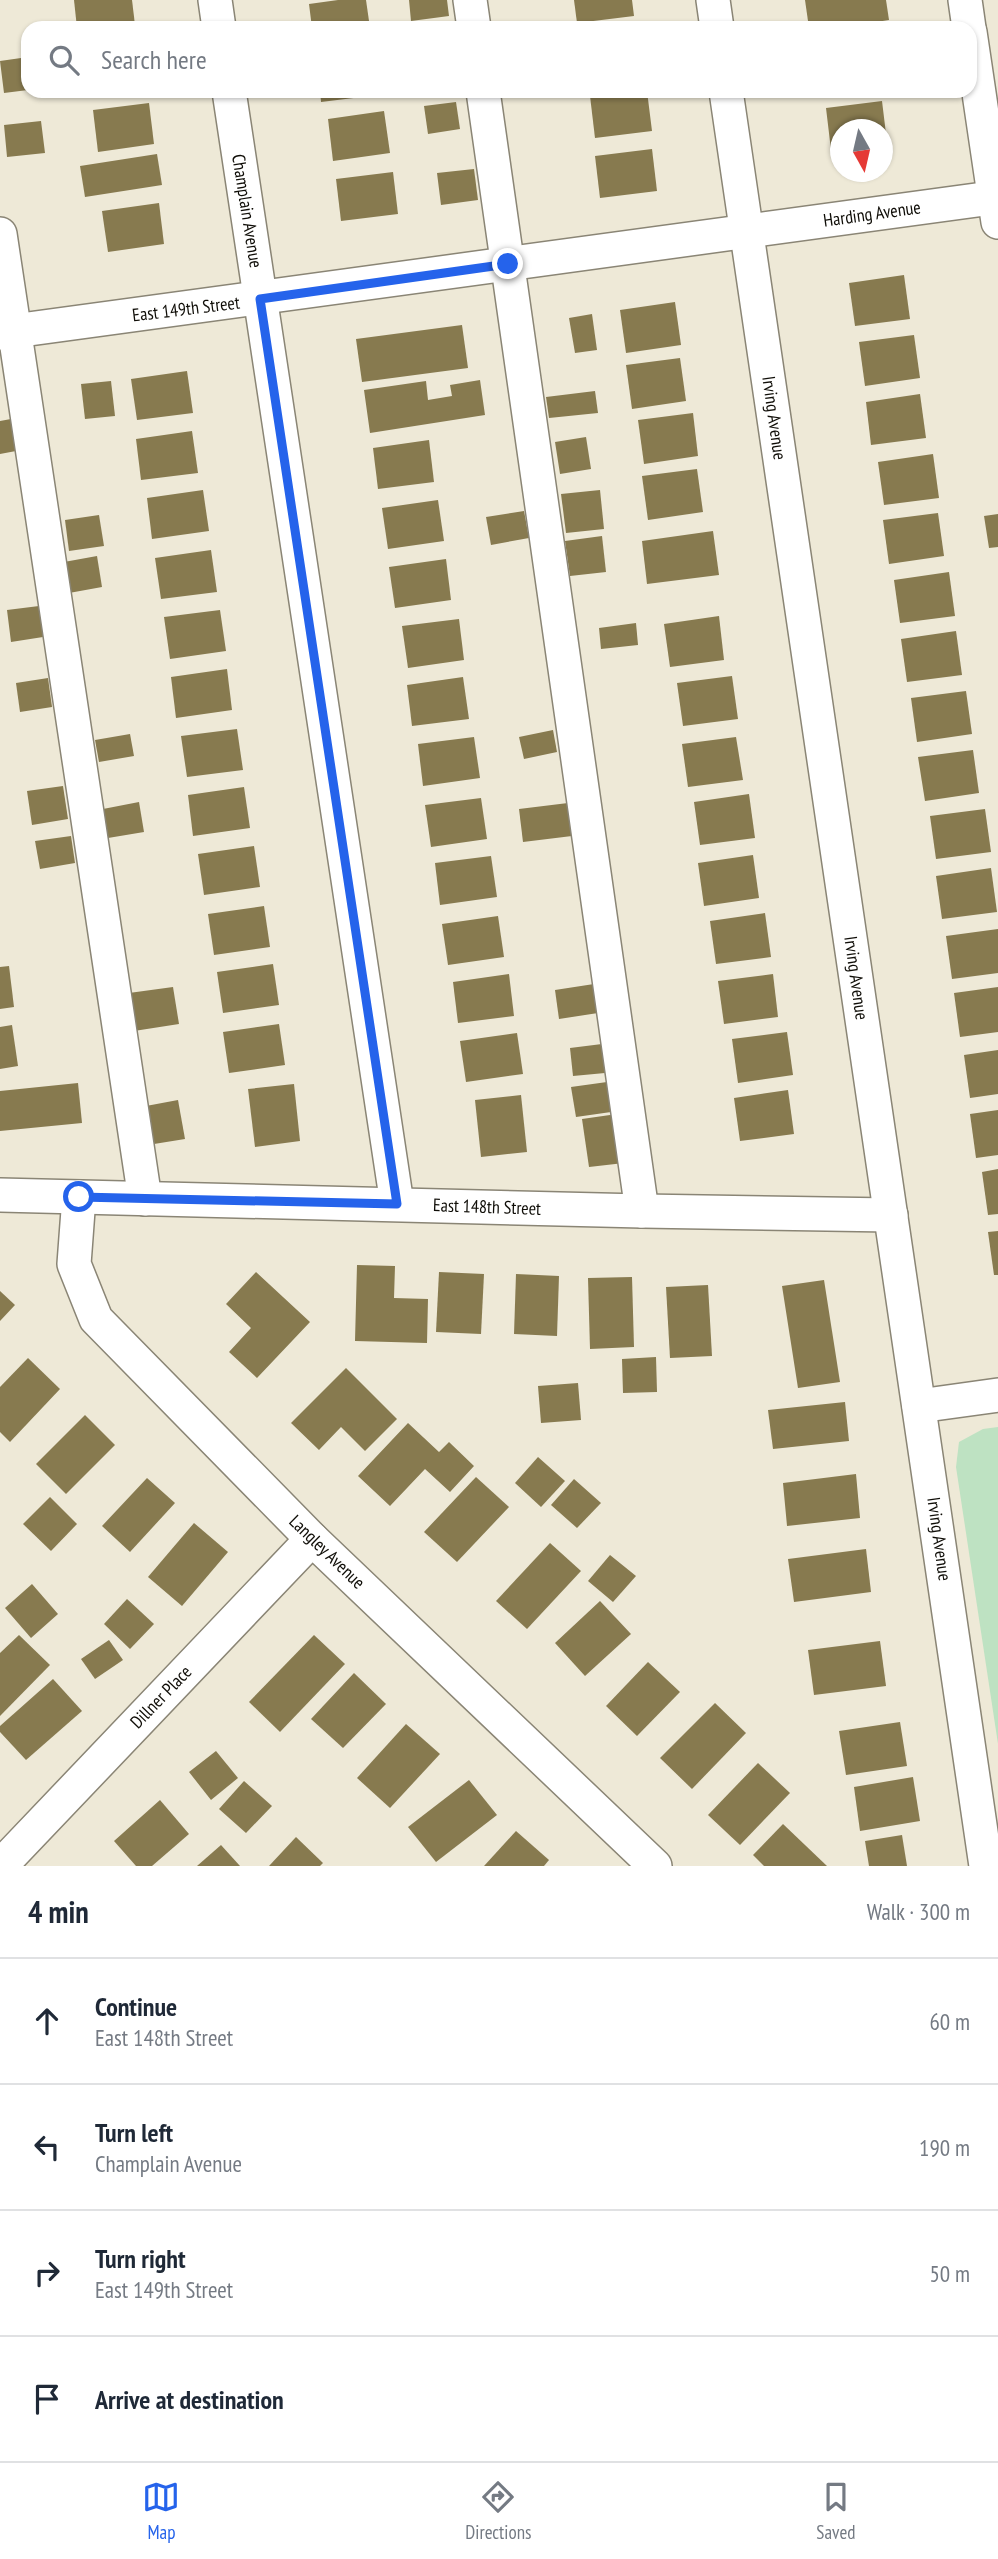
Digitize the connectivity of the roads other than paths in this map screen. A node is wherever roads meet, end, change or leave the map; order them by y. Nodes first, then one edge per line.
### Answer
1 (215, 0) edge
2 (470, 0) edge
3 (713, 0) edge
4 (965, 0) edge
5 (218, 21) edge
6 (473, 21) edge
7 (716, 21) edge
8 (968, 21) edge
9 (977, 76) edge
10 (230, 98) edge
11 (484, 98) edge
12 (727, 98) edge
13 (997, 206) edge
14 (747, 232) junction
15 (0, 234) edge
16 (508, 264) junction
17 (260, 299) junction
18 (7, 332) edge
19 (0, 1195) edge
20 (79, 1197) junction
21 (145, 1199) junction
22 (397, 1204) junction
23 (642, 1211) junction
24 (891, 1215) junction
25 (998, 1395) edge
26 (919, 1406) junction
27 (312, 1539) junction
28 (10, 1856) edge
29 (655, 1866) edge
30 (986, 1866) edge

1 - 5 street
2 - 6 street
3 - 7 street
4 - 8 street
9 - 13 street
10 - 17 street, Champlain Avenue
11 - 16 street
12 - 14 street, Irving Avenue
13 - 14 street, Harding Avenue
14 - 16 street, East 149th Street
14 - 24 street, Irving Avenue
15 - 18 street
16 - 17 street, East 149th Street
16 - 23 street
17 - 18 street, East 149th Street
17 - 22 street, Champlain Avenue
18 - 21 street
19 - 20 street, East 148th Street
20 - 21 street, East 148th Street
20 - 27 street, Langley Avenue
21 - 22 street, East 148th Street
22 - 23 street, East 148th Street
23 - 24 street, East 148th Street
24 - 26 street, Irving Avenue
25 - 26 street
26 - 30 street, Irving Avenue
27 - 28 street, Dillner Place
27 - 29 street, Langley Avenue

